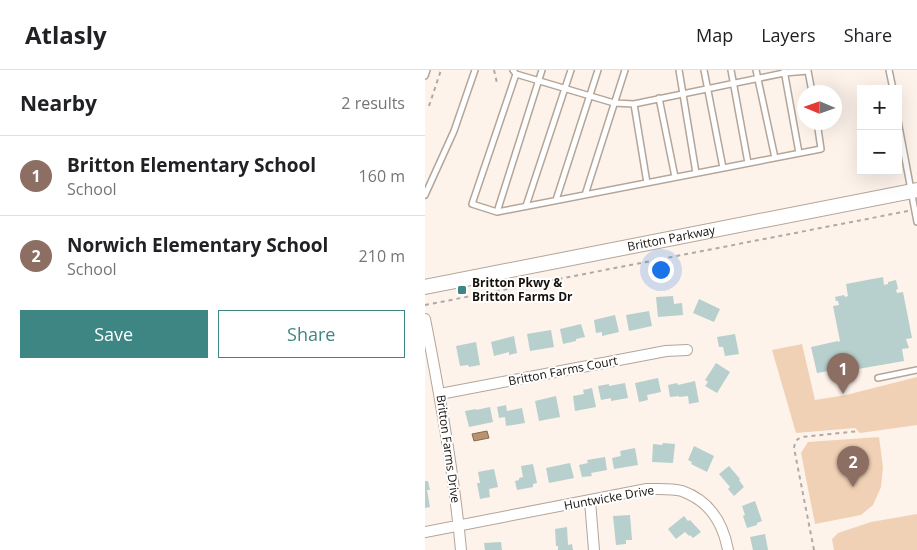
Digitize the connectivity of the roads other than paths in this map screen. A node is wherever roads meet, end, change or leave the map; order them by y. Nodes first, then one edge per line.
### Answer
1 (427, 70) edge
2 (475, 70) edge
3 (542, 70) edge
4 (571, 70) edge
5 (598, 70) edge
6 (625, 70) edge
7 (679, 70) edge
8 (704, 70) edge
9 (731, 70) edge
10 (756, 70) edge
11 (809, 70) edge
12 (889, 70) edge
13 (784, 71) edge
14 (515, 72) edge
15 (425, 76) edge
16 (758, 78) junction
17 (538, 80) junction
18 (733, 84) junction
19 (811, 85) edge
20 (892, 85) edge
21 (565, 88) junction
22 (708, 88) junction
23 (683, 94) junction
24 (590, 96) junction
25 (659, 98) junction
26 (614, 103) junction
27 (633, 104) junction
28 (818, 130) edge
29 (900, 130) edge
30 (799, 153) junction
31 (775, 158) junction
32 (748, 163) junction
33 (723, 168) junction
34 (696, 173) junction
35 (675, 177) junction
36 (647, 183) junction
37 (914, 191) edge
38 (425, 195) edge
39 (585, 195) junction
40 (556, 200) junction
41 (526, 206) junction
42 (497, 212) junction
43 (917, 222) edge
44 (425, 287) edge
45 (425, 319) edge
46 (687, 350) dead end
47 (917, 370) edge
48 (878, 378) dead end
49 (440, 394) junction
50 (590, 501) junction
51 (459, 525) junction
52 (425, 532) edge
53 (461, 550) edge
54 (595, 550) edge
55 (728, 550) edge

1 - 15 lane
2 - 38 lane
3 - 17 lane
4 - 21 lane
5 - 24 lane
6 - 26 lane
7 - 23 lane
8 - 22 lane
9 - 18 lane
10 - 16 lane
11 - 13 lane
11 - 19 lane
12 - 20 lane
13 - 16 lane
13 - 30 lane
14 - 17 lane
14 - 42 lane
16 - 18 lane
16 - 31 lane
17 - 21 lane
17 - 42 lane
18 - 22 lane
18 - 32 lane
21 - 24 lane
21 - 41 lane
22 - 23 lane
22 - 33 lane
23 - 25 lane
23 - 34 lane
24 - 26 lane
24 - 40 lane
25 - 27 lane
25 - 35 lane
26 - 27 lane
26 - 39 lane
27 - 36 lane
28 - 30 lane
29 - 37 lane
30 - 31 lane
31 - 32 lane
32 - 33 lane
33 - 34 lane
34 - 35 lane
35 - 36 lane
36 - 39 lane
37 - 43 lane
37 - 44 main road, Britton Parkway
39 - 40 lane
40 - 41 lane
41 - 42 lane
45 - 49 street, Britton Farms Drive
46 - 49 street, Britton Farms Court
47 - 48 lane
49 - 51 street, Britton Farms Drive
50 - 51 street, Huntwicke Drive
50 - 54 street
50 - 55 street, Huntwicke Drive
51 - 52 street, Huntwicke Drive
51 - 53 street, Britton Farms Drive

